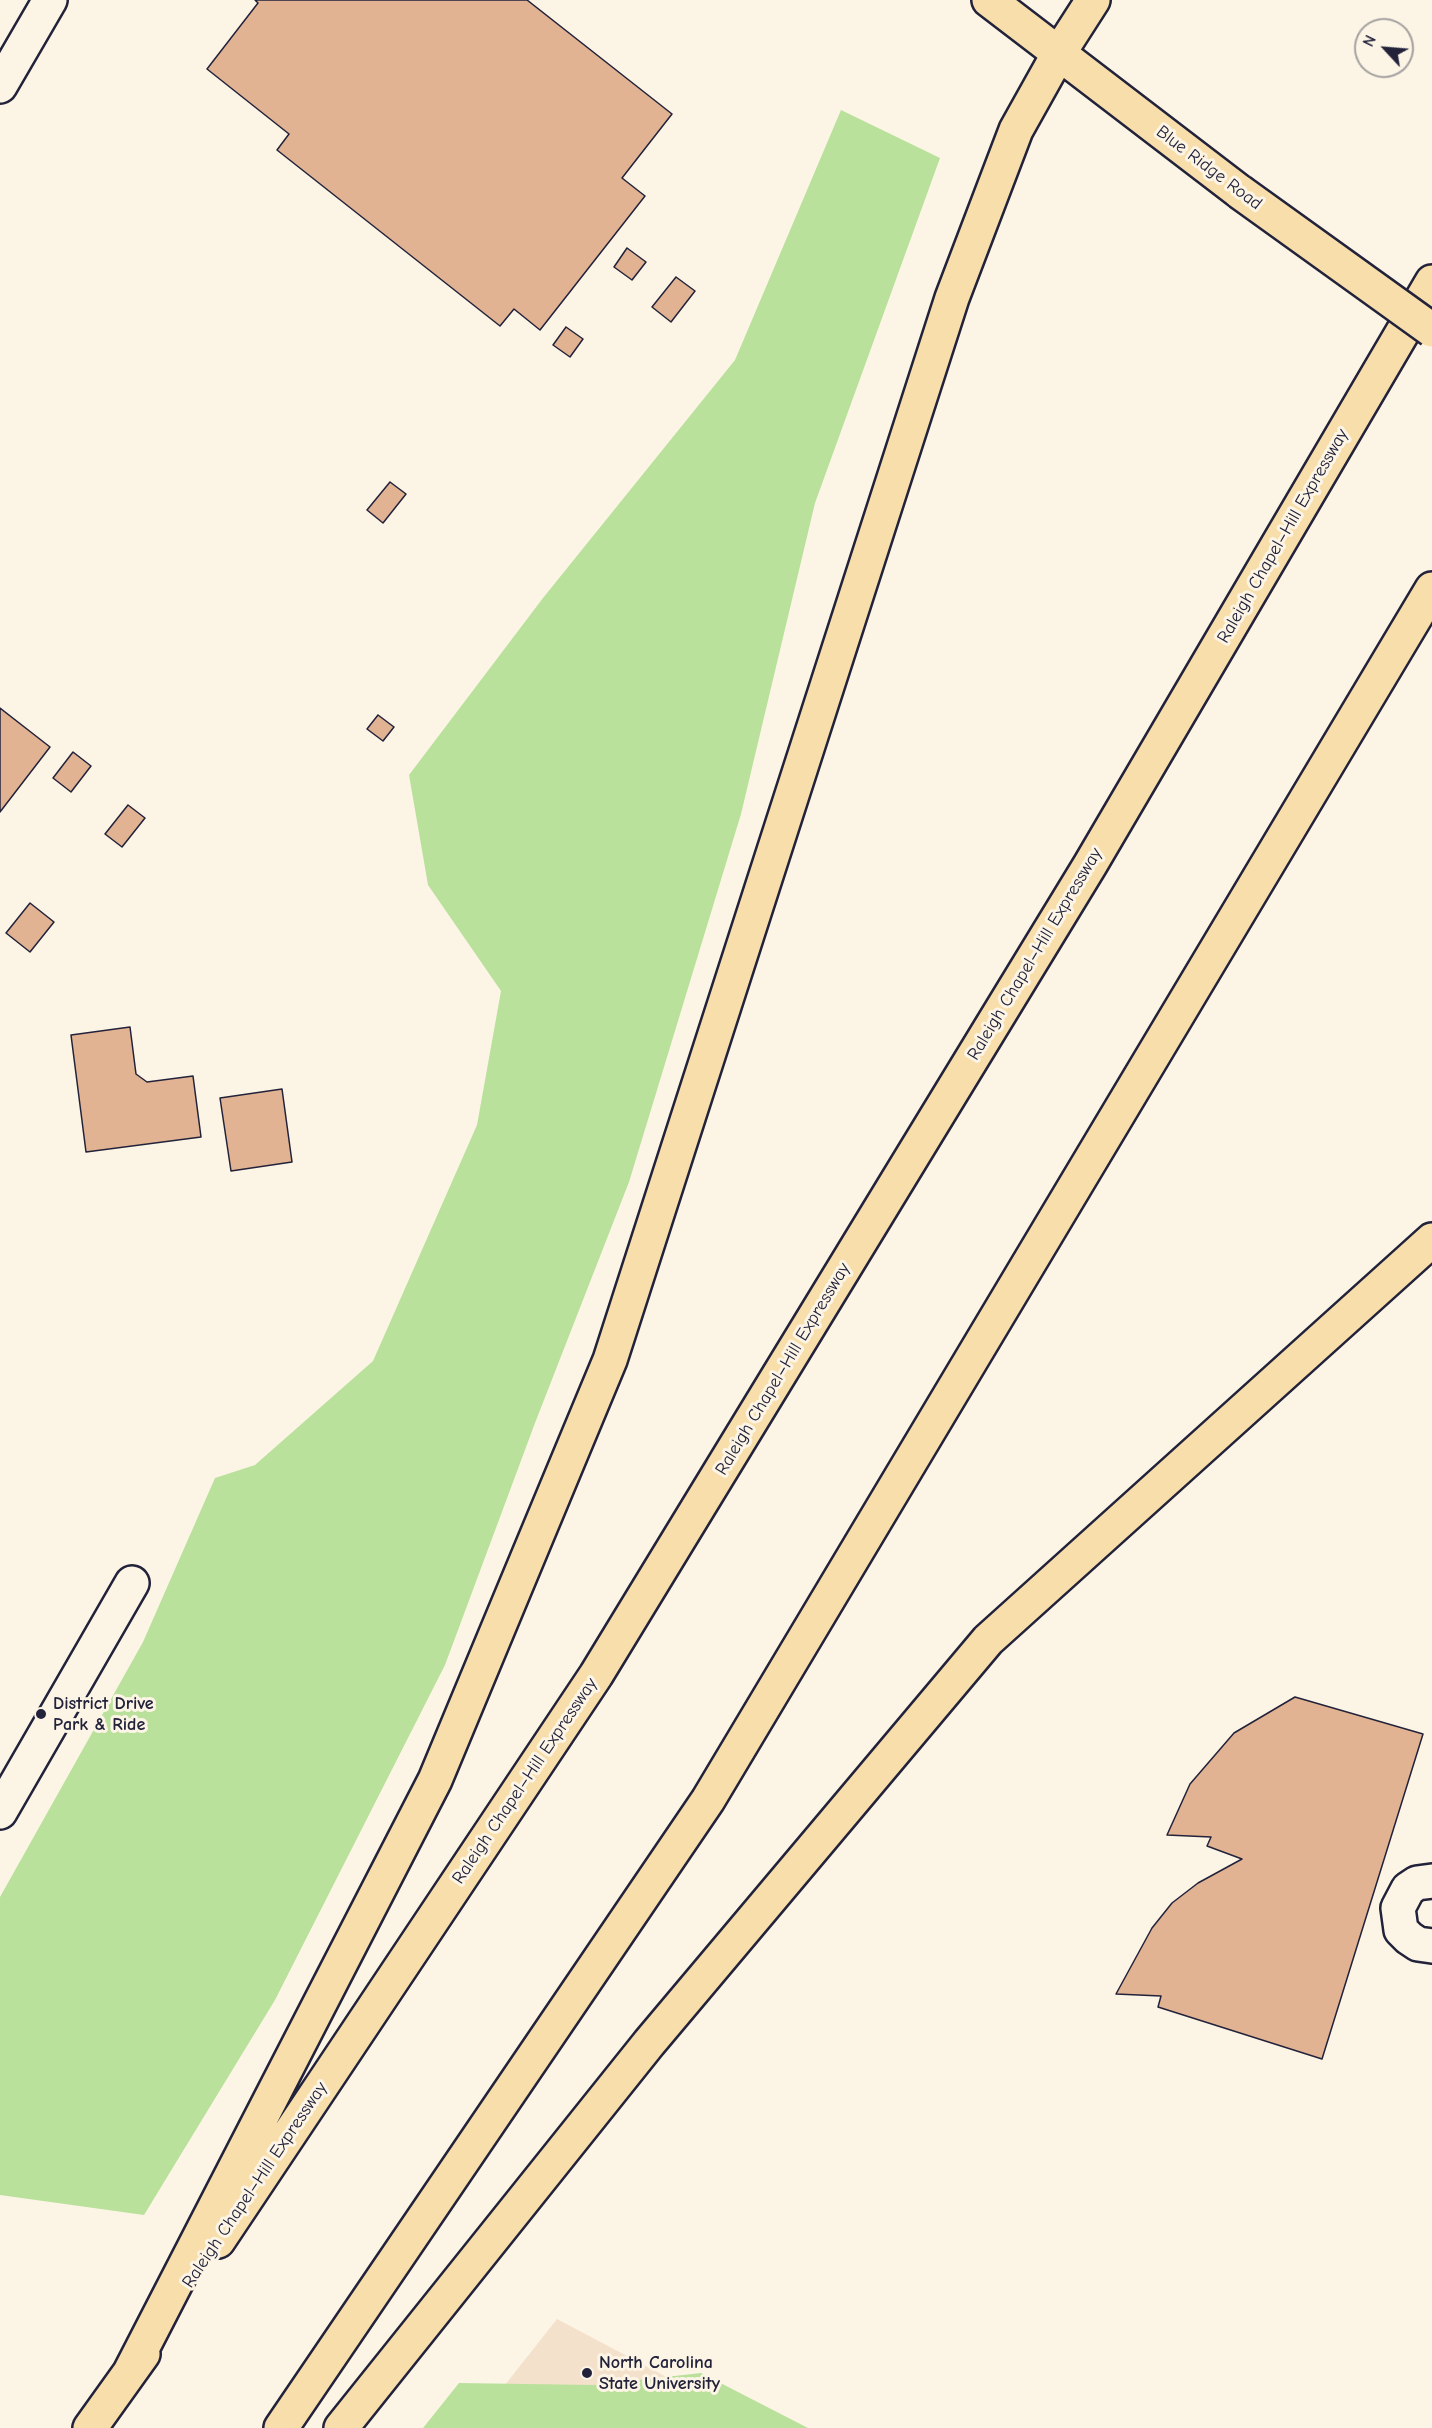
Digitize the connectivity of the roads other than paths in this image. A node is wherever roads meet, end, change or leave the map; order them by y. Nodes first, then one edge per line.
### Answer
1 (50, 0) edge
2 (989, 0) edge
3 (1093, 0) edge
4 (1059, 52) junction
5 (0, 86) edge
6 (1432, 282) edge
7 (1432, 330) edge
8 (1432, 589) edge
9 (1432, 1240) edge
10 (132, 1583) dead end
11 (0, 1812) edge
12 (1432, 1881) edge
13 (1432, 1946) edge
14 (130, 2372) junction
15 (90, 2428) edge
16 (281, 2428) edge
17 (341, 2428) edge

1 - 5 street
2 - 4 main road, Blue Ridge Road
3 - 4 main road
4 - 7 main road, Blue Ridge Road, bridge
4 - 14 main road
6 - 14 main road, Raleigh Chapel–Hill Expressway
8 - 16 main road
9 - 17 main road
10 - 11 street
12 - 13 street
14 - 15 main road, Raleigh Chapel–Hill Expressway

